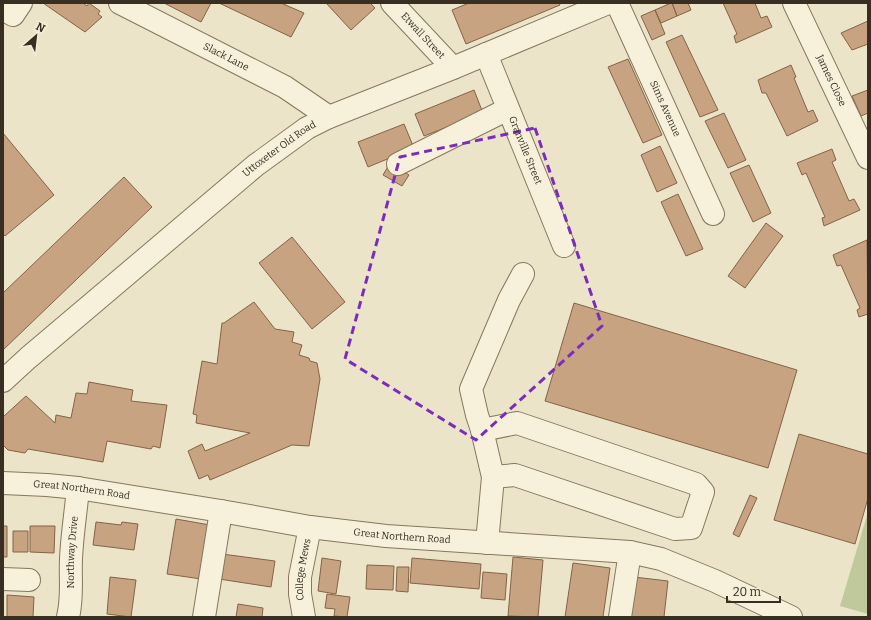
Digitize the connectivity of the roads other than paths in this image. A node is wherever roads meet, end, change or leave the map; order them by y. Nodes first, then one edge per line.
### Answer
1 (21, 3) edge
2 (120, 3) edge
3 (392, 3) edge
4 (608, 3) edge
5 (617, 3) edge
6 (794, 3) edge
7 (581, 8) edge
8 (3, 9) edge
9 (486, 54) junction
10 (453, 68) junction
11 (508, 109) junction
12 (329, 117) junction
13 (868, 158) edge
14 (398, 164) dead end
15 (714, 214) dead end
16 (564, 246) dead end
17 (523, 274) dead end
18 (3, 381) edge
19 (482, 430) junction
20 (493, 477) junction
21 (3, 483) edge
22 (78, 488) junction
23 (222, 511) junction
24 (310, 527) junction
25 (487, 543) junction
26 (630, 552) junction
27 (3, 579) edge
28 (29, 580) dead end
29 (305, 615) edge
30 (68, 617) edge
31 (204, 617) edge
32 (620, 617) edge
33 (791, 617) edge

1 - 8 street
2 - 12 street, Slack Lane
3 - 10 street, Etwall Street
4 - 7 street, Uttoxeter Old Road
5 - 15 street, Sims Avenue
6 - 13 street, James Close
7 - 9 street, Uttoxeter Old Road
9 - 10 street, Uttoxeter Old Road
9 - 11 street, Granville Street
10 - 12 street, Uttoxeter Old Road
11 - 14 street
11 - 16 street, Granville Street
12 - 18 street, Uttoxeter Old Road
17 - 19 street
19 - 20 street
19 - 20 street
20 - 25 street
21 - 22 street, Great Northern Road
22 - 23 street, Great Northern Road
22 - 30 street, Northway Drive
23 - 24 street, Great Northern Road
23 - 31 street
24 - 25 street, Great Northern Road
24 - 29 street, College Mews
25 - 26 street, Great Northern Road
26 - 32 street
26 - 33 street, Great Northern Road
27 - 28 street

